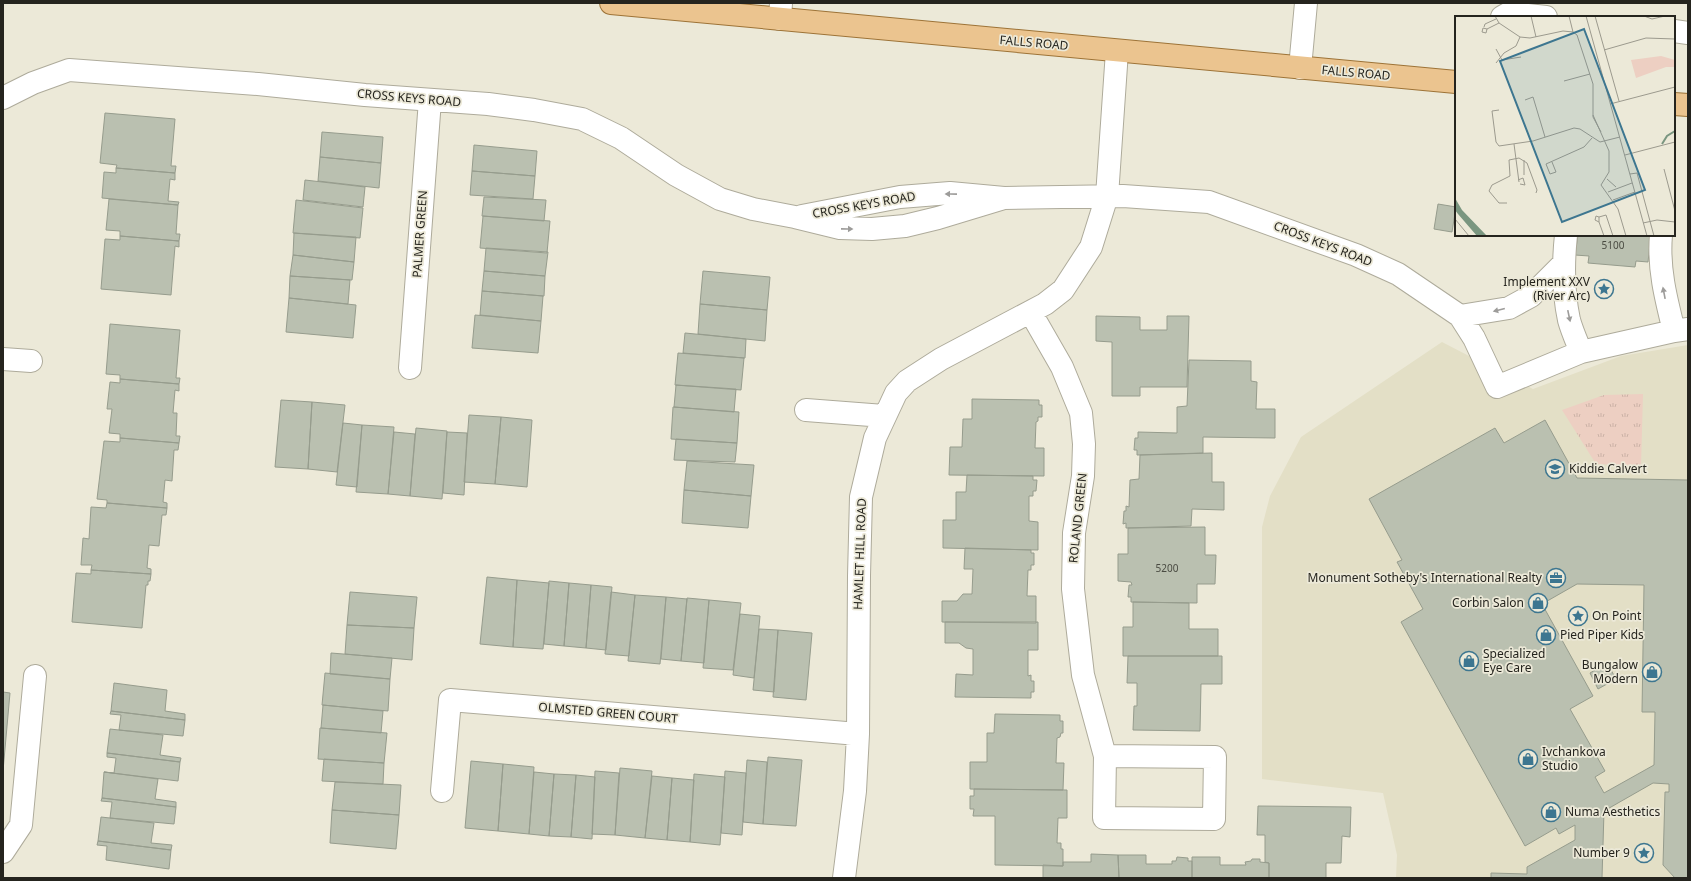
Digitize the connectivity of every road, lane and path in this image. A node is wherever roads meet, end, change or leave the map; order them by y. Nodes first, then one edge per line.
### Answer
1 (611, 3) edge
2 (1306, 3) edge
3 (781, 11) edge
4 (1504, 16) edge
5 (1536, 16) edge
6 (1675, 31) edge
7 (1688, 32) edge
8 (1117, 50) junction
9 (1300, 68) junction
10 (1455, 82) edge
11 (3, 98) edge
12 (430, 100) junction
13 (1675, 104) edge
14 (1688, 105) edge
15 (1107, 196) junction
16 (1004, 198) junction
17 (795, 217) junction
18 (1566, 236) edge
19 (1660, 236) edge
20 (1563, 264) junction
21 (1031, 312) junction
22 (1460, 316) junction
23 (1681, 330) edge
24 (1581, 352) junction
25 (3, 359) edge
26 (31, 361) dead end
27 (410, 368) dead end
28 (806, 410) dead end
29 (884, 416) junction
30 (35, 676) dead end
31 (858, 734) junction
32 (1105, 756) junction
33 (442, 791) dead end
34 (3, 852) edge
35 (844, 878) edge

1 - 3 main road, FALLS ROAD
2 - 9 street
3 - 8 main road, FALLS ROAD
4 - 5 street
6 - 7 street
8 - 9 main road, FALLS ROAD
8 - 15 street, HAMLET HILL ROAD
9 - 10 main road, FALLS ROAD
11 - 12 street, CROSS KEYS ROAD
12 - 17 street, CROSS KEYS ROAD
12 - 27 street, PALMER GREEN
13 - 14 main road
15 - 16 street, CROSS KEYS ROAD
15 - 21 street, HAMLET HILL ROAD
15 - 22 street, CROSS KEYS ROAD
16 -> 17 street, CROSS KEYS ROAD
17 -> 16 street, CROSS KEYS ROAD
18 - 20 street
23 -> 19 street, CROSS KEYS ROAD
20 -> 22 street
20 -> 24 street
21 - 29 street, HAMLET HILL ROAD
21 - 32 street, ROLAND GREEN
22 - 24 street, CROSS KEYS ROAD
23 - 24 street, CROSS KEYS ROAD
25 - 26 street
28 - 29 street
29 - 31 street, HAMLET HILL ROAD
30 - 34 street
31 - 33 street, OLMSTED GREEN COURT
31 - 35 street, HAMLET HILL ROAD
32 - 32 street, ROLAND GREEN

